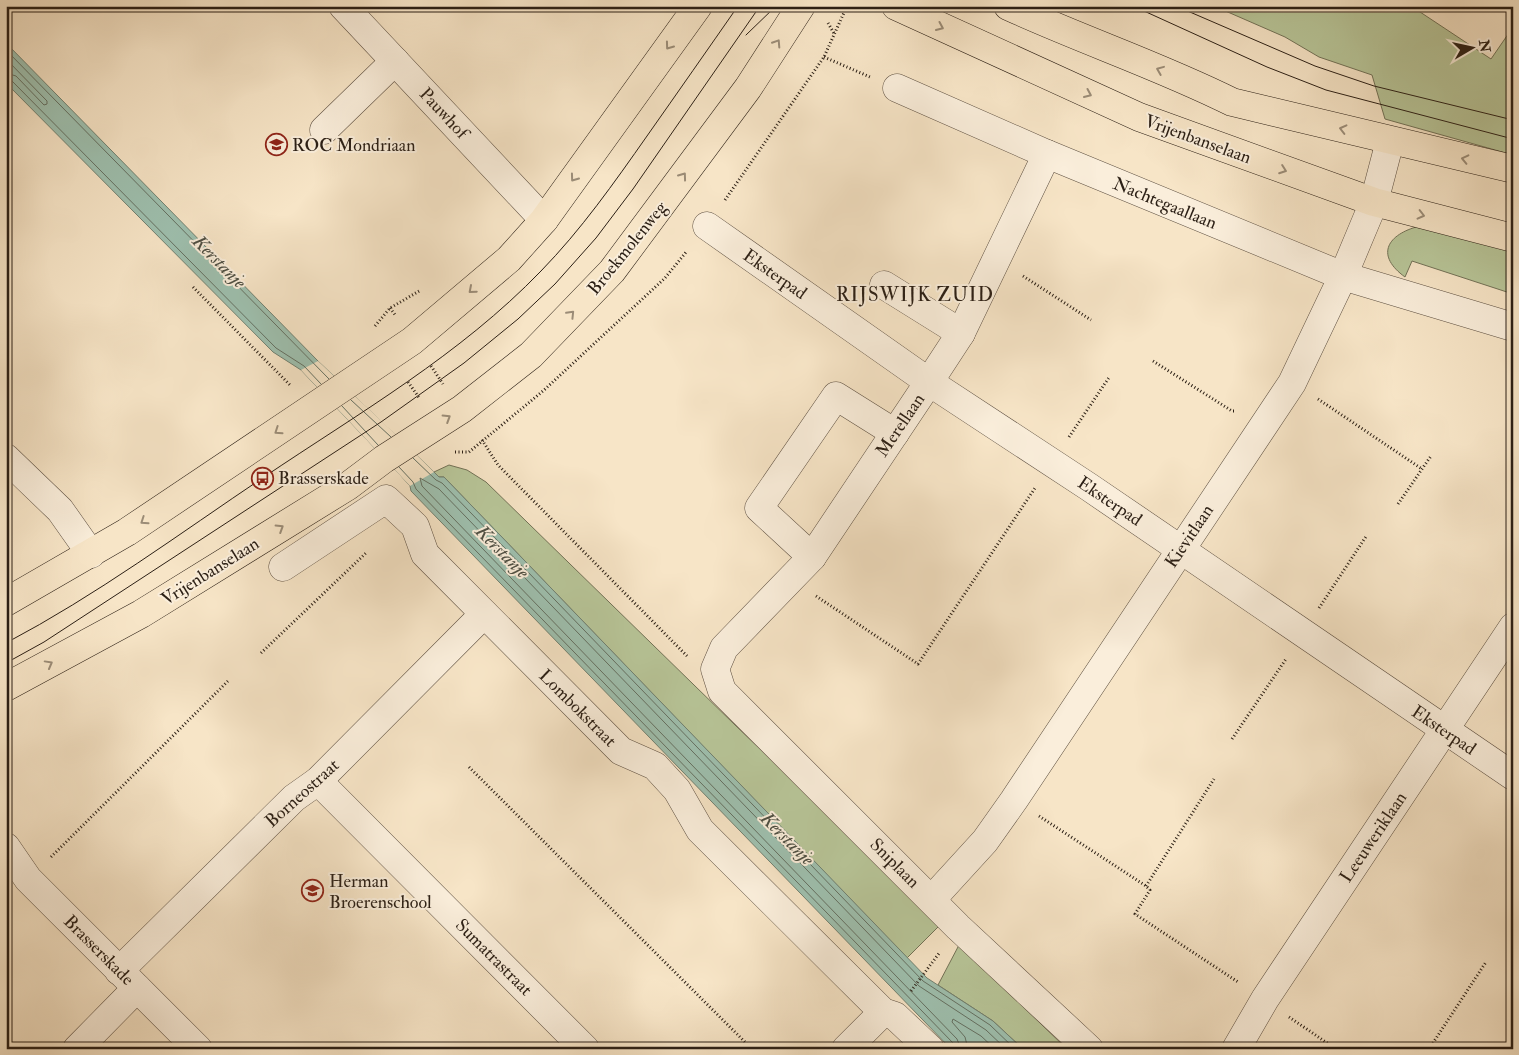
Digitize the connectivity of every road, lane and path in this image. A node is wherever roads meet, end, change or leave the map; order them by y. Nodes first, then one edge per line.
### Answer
1 (343, 6) edge
2 (698, 6) edge
3 (801, 6) edge
4 (847, 6) edge
5 (896, 6) edge
6 (1008, 6) edge
7 (824, 57) junction
8 (395, 61) junction
9 (897, 88) joint
10 (324, 130) dead end
11 (1390, 141) junction
12 (1047, 154) junction
13 (1513, 169) edge
14 (1374, 202) junction
15 (544, 220) junction
16 (707, 226) junction
17 (1513, 238) edge
18 (998, 255) junction
19 (1343, 276) junction
20 (884, 285) dead end
21 (193, 287) dead end
22 (390, 308) dead end
23 (1091, 320) dead end
24 (1513, 327) edge
25 (961, 333) junction
26 (412, 341) junction
27 (388, 356) junction
28 (1153, 361) dead end
29 (1110, 376) dead end
30 (929, 382) junction
31 (1292, 382) junction
32 (316, 406) junction
33 (462, 409) junction
34 (1266, 422) junction
35 (437, 424) junction
36 (895, 433) junction
37 (483, 441) junction
38 (395, 452) joint
39 (1431, 456) dead end
40 (6, 458) edge
41 (1052, 462) junction
42 (1422, 469) junction
43 (1398, 504) dead end
44 (371, 548) dead end
45 (1180, 549) junction
46 (91, 554) junction
47 (812, 557) junction
48 (284, 567) dead end
49 (791, 580) junction
50 (6, 602) edge
51 (484, 614) junction
52 (1513, 626) edge
53 (261, 654) dead end
54 (715, 668) junction
55 (228, 681) dead end
56 (6, 687) edge
57 (1444, 730) junction
58 (469, 767) dead end
59 (1513, 776) edge
60 (1214, 779) dead end
61 (318, 781) junction
62 (1014, 800) junction
63 (6, 847) edge
64 (28, 879) junction
65 (1146, 886) junction
66 (932, 899) junction
67 (933, 961) dead end
68 (1486, 962) dead end
69 (128, 980) junction
70 (1264, 1000) junction
71 (894, 1006) junction
72 (6, 1039) edge
73 (584, 1048) edge
74 (16, 1049) edge
75 (76, 1049) edge
76 (198, 1049) edge
77 (752, 1049) edge
78 (846, 1049) edge
79 (930, 1049) edge
80 (1088, 1049) edge
81 (1236, 1049) edge
82 (1336, 1049) edge
83 (1429, 1049) edge

1 - 8 street, Pauwhof
2 -> 15 main road
33 -> 3 main road, Broekmolenweg
4 - 7 path
5 -> 14 main road, Vrijenbanselaan
11 -> 6 main road
7 - 9 path
7 - 16 path
8 - 10 street
8 - 15 street, Pauwhof
9 - 12 street, Nachtegaallaan
13 -> 11 main road
11 - 14 street, Kievitlaan
12 - 18 street, Merellaan
12 - 19 street, Nachtegaallaan
14 -> 17 main road, Vrijenbanselaan
14 - 19 street, Kievitlaan
15 -> 26 main road
16 - 30 street, Eksterpad
16 - 37 path
18 - 23 path
18 - 25 street, Merellaan
19 - 24 street, Nachtegaallaan
19 - 31 street, Kievitlaan
20 - 25 street
21 - 32 path
22 - 26 path
25 - 30 street, Merellaan
26 - 27 main road
26 - 33 path
27 - 32 main road
27 - 35 path
28 - 34 path
29 - 41 path
30 - 36 street, Merellaan
30 - 41 street, Eksterpad
31 - 34 street, Kievitlaan
31 - 42 path
32 -> 46 main road
35 -> 33 main road, Broekmolenweg
33 - 37 path
34 - 45 street, Kievitlaan
35 - 38 main road, Broekmolenweg
36 - 47 street, Merellaan
36 - 47 street
37 - 54 path
56 -> 38 main road, Vrijenbanselaan
39 - 42 path
40 - 46 street
41 - 45 street, Eksterpad
41 - 49 path
42 - 43 path
44 - 53 path
45 - 57 street, Eksterpad
45 - 62 street, Kievitlaan
46 - 50 main road
47 - 49 street, Merellaan
48 - 51 street, Lombokstraat
49 - 54 street, Merellaan
51 - 61 street, Borneostraat
51 - 71 street, Lombokstraat
52 - 57 street, Leeuweriklaan
54 - 66 street, Sniplaan
55 - 64 path
57 - 59 street, Eksterpad
57 - 70 street, Leeuweriklaan
58 - 77 path
60 - 65 path
61 - 69 street, Borneostraat
61 - 73 street, Sumatrastraat
62 - 65 path
62 - 66 street, Kievitlaan
63 - 64 street, Brasserskade
64 - 69 street, Brasserskade
65 - 70 path
66 - 80 street, Sniplaan
67 - 71 path
68 - 83 path
69 - 75 street, Borneostraat
69 - 76 street, Brasserskade
70 - 81 street, Leeuweriklaan
70 - 82 path
71 - 78 street
71 - 79 street, Lombokstraat
72 - 74 path

